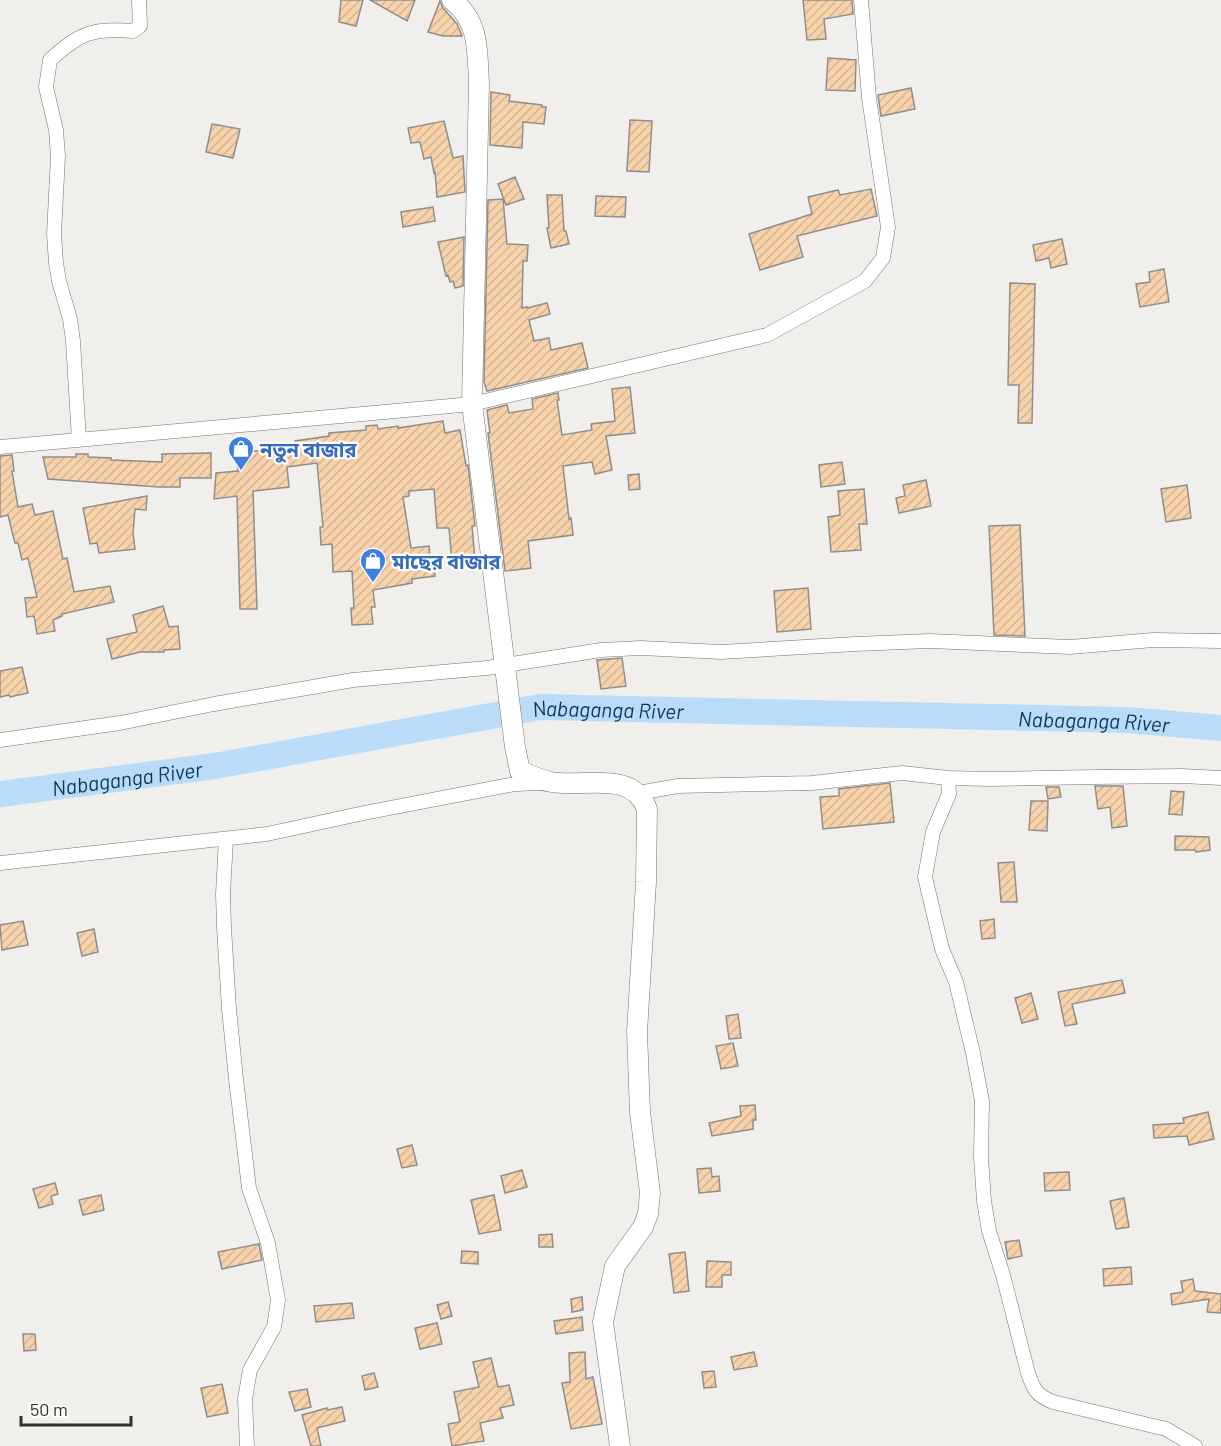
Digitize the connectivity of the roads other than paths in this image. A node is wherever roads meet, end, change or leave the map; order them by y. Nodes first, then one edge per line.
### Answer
1 (139, 0) edge
2 (452, 0) edge
3 (861, 0) edge
4 (472, 404) junction
5 (79, 440) junction
6 (0, 447) edge
7 (1221, 641) edge
8 (506, 674) junction
9 (0, 740) edge
10 (948, 778) junction
11 (1221, 778) edge
12 (551, 782) junction
13 (638, 793) junction
14 (226, 839) junction
15 (0, 863) edge
16 (247, 1446) edge
17 (621, 1446) edge
18 (1194, 1446) edge

1 - 5 street
2 - 4 main road
3 - 4 street
4 - 5 street
4 - 8 main road
5 - 6 street
7 - 8 street
8 - 9 street
8 - 12 main road
10 - 11 street
10 - 13 street
10 - 18 street
12 - 13 main road
12 - 14 street
13 - 17 main road
14 - 15 street
14 - 16 street

